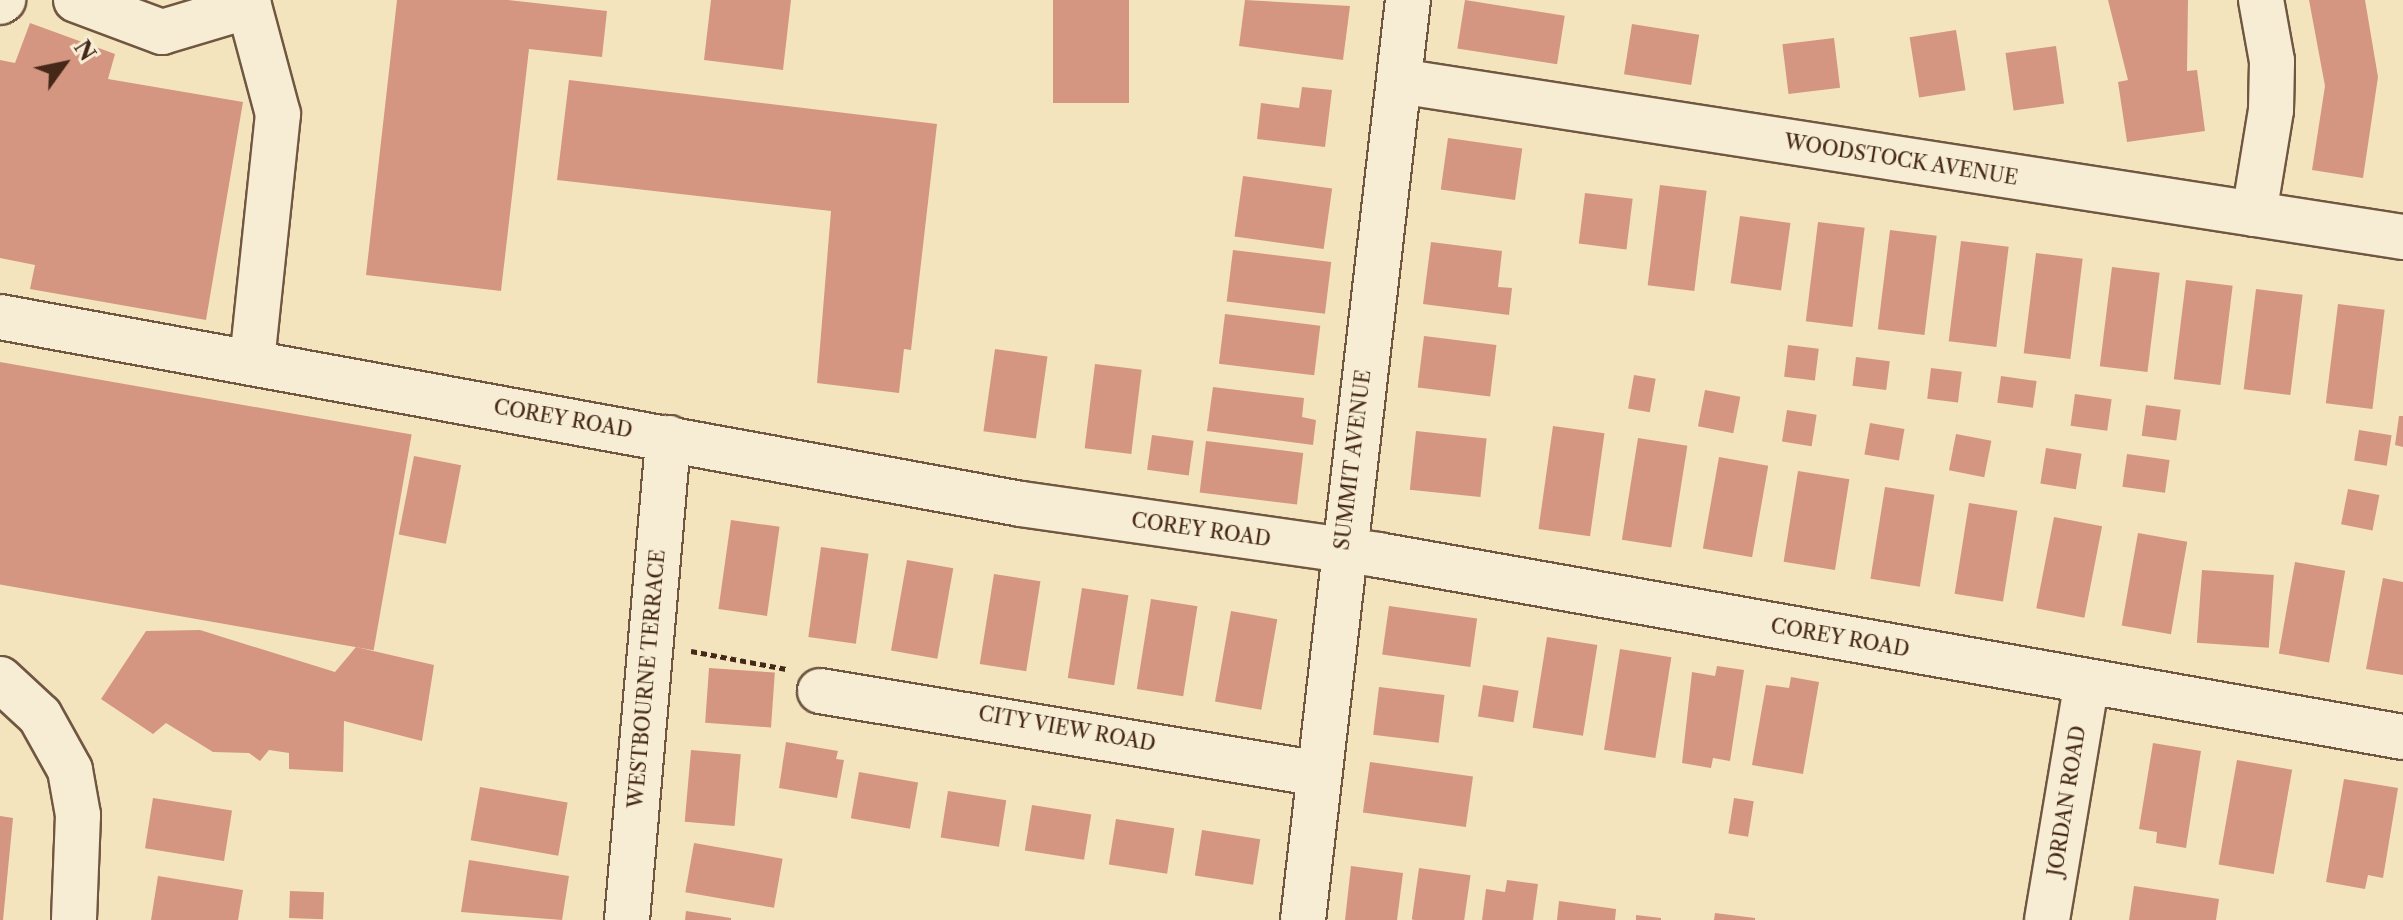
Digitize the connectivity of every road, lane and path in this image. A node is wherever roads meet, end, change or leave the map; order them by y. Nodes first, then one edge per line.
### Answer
1 (1408, 0) edge
2 (2261, 0) edge
3 (92, 4) edge
4 (1399, 81) junction
5 (2254, 214) junction
6 (2403, 237) edge
7 (0, 317) edge
8 (252, 363) junction
9 (668, 438) junction
10 (1342, 551) junction
11 (650, 647) junction
12 (0, 679) edge
13 (2087, 682) junction
14 (820, 691) joint
15 (2403, 737) edge
16 (1314, 773) junction
17 (74, 920) edge
18 (627, 920) edge
19 (1303, 920) edge
20 (2047, 920) edge

1 - 4 street, SUMMIT AVENUE
2 - 5 street
3 - 8 street
4 - 5 street, WOODSTOCK AVENUE
4 - 10 street, SUMMIT AVENUE
5 - 6 street, WOODSTOCK AVENUE
7 - 8 street, COREY ROAD
8 - 9 street, COREY ROAD
9 - 10 street, COREY ROAD
9 - 11 street, WESTBOURNE TERRACE
10 - 13 street, COREY ROAD
10 - 16 street, SUMMIT AVENUE
11 - 14 path
11 - 18 street, WESTBOURNE TERRACE
12 - 17 street
13 - 15 street, COREY ROAD
13 - 20 street, JORDAN ROAD
14 - 16 street, CITY VIEW ROAD
16 - 19 street, SUMMIT AVENUE

